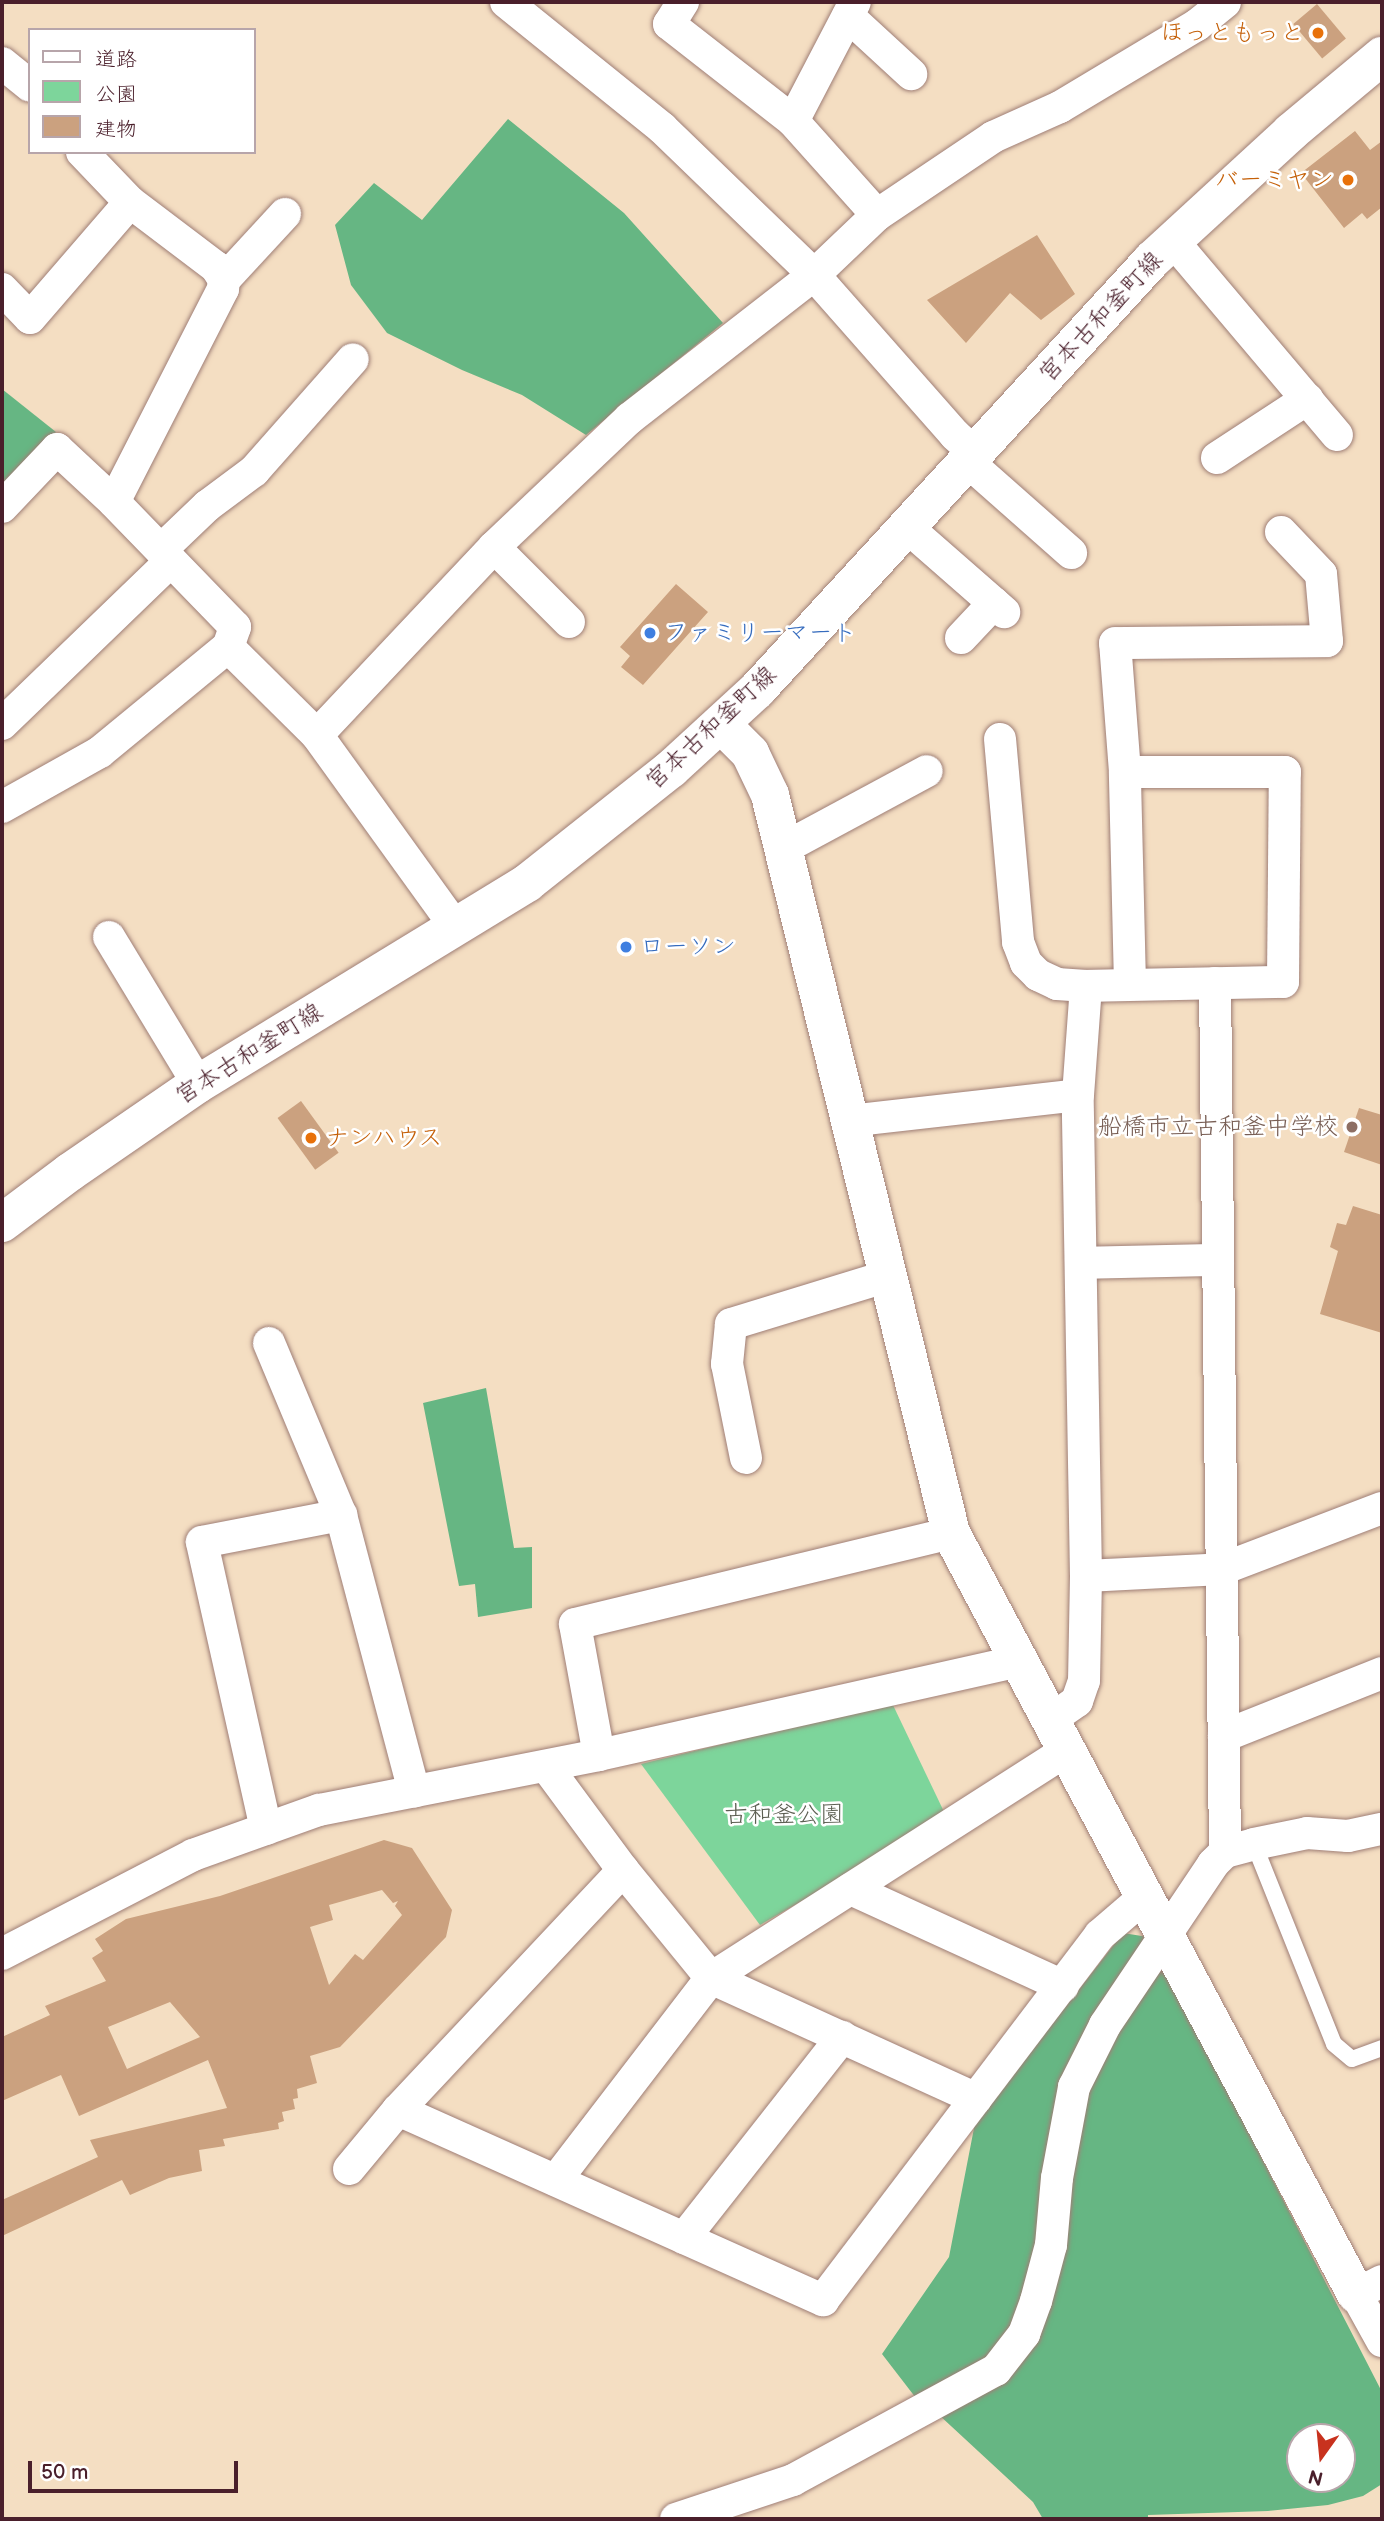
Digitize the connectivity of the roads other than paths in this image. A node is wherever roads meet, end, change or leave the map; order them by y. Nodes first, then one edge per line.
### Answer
1 (506, 2) edge
2 (683, 2) edge
3 (1225, 2) edge
4 (851, 9) edge
5 (1382, 56) edge
6 (2, 63) edge
7 (911, 74) dead end
8 (28, 84) edge
9 (793, 121) junction
10 (84, 154) edge
11 (130, 202) junction
12 (285, 214) dead end
13 (877, 215) junction
14 (1173, 240) junction
15 (814, 275) junction
16 (224, 280) junction
17 (2, 289) edge
18 (353, 359) dead end
19 (1307, 399) junction
20 (1337, 435) dead end
21 (971, 457) junction
22 (1217, 458) dead end
23 (114, 502) junction
24 (2, 507) edge
25 (908, 528) junction
26 (1281, 532) dead end
27 (494, 547) junction
28 (1071, 554) dead end
29 (165, 556) junction
30 (569, 622) dead end
31 (961, 638) dead end
32 (228, 648) junction
33 (2, 724) edge
34 (722, 725) junction
35 (317, 735) junction
36 (1000, 739) dead end
37 (927, 771) dead end
38 (1125, 772) junction
39 (2, 807) edge
40 (784, 848) junction
41 (456, 928) junction
42 (109, 937) dead end
43 (1215, 983) junction
44 (1130, 984) junction
45 (1086, 986) junction
46 (198, 1084) junction
47 (1077, 1095) junction
48 (848, 1121) junction
49 (2, 1223) edge
50 (1219, 1260) junction
51 (1081, 1263) junction
52 (888, 1276) junction
53 (269, 1343) dead end
54 (746, 1458) dead end
55 (1382, 1508) edge
56 (341, 1515) junction
57 (951, 1533) junction
58 (1222, 1569) junction
59 (1086, 1576) junction
60 (1018, 1661) junction
61 (1382, 1673) edge
62 (1058, 1735) junction
63 (1224, 1736) junction
64 (599, 1755) junction
65 (546, 1766) junction
66 (414, 1792) junction
67 (266, 1829) junction
68 (1382, 1829) edge
69 (1240, 1848) junction
70 (623, 1870) junction
71 (852, 1889) junction
72 (1143, 1898) junction
73 (1166, 1938) junction
74 (2, 1954) edge
75 (711, 1978) junction
76 (1063, 1986) junction
77 (842, 2037) junction
78 (1382, 2048) edge
79 (976, 2099) junction
80 (398, 2110) junction
81 (349, 2169) dead end
82 (556, 2180) junction
83 (684, 2238) junction
84 (1369, 2288) edge
85 (1382, 2341) edge
86 (676, 2519) edge

1 - 15 street
2 - 9 street
3 - 13 street
4 - 7 street
4 - 9 street
5 - 14 street, 宮本古和釜町線
6 - 8 street
9 - 13 street
10 - 11 street
11 - 16 street
11 - 17 street
12 - 16 street
13 - 15 street
14 - 19 street
14 - 21 street, 宮本古和釜町線
15 - 21 street
15 - 27 street
16 - 23 street
18 - 29 street
19 - 20 street
19 - 22 street
21 - 25 street, 宮本古和釜町線
21 - 28 street
23 - 24 street
23 - 29 street
25 - 31 street
25 - 34 street, 宮本古和釜町線
26 - 38 street
27 - 30 street
27 - 35 street
29 - 32 street
29 - 33 street
32 - 35 street
32 - 39 street
34 - 40 street
34 - 41 street, 宮本古和釜町線
35 - 41 street
36 - 45 street
37 - 40 street
38 - 43 street
38 - 44 street
40 - 48 street
41 - 46 street, 宮本古和釜町線
42 - 46 street
43 - 44 street
43 - 50 street
44 - 45 street
45 - 47 street
46 - 49 street, 宮本古和釜町線
47 - 48 street
47 - 51 street
48 - 52 street
50 - 51 street
50 - 58 street
51 - 59 street
52 - 54 street
52 - 57 street
53 - 56 street
55 - 58 street
56 - 66 street
56 - 67 street
57 - 60 street
57 - 64 street
58 - 59 street
58 - 63 street
59 - 62 street
60 - 62 street
60 - 64 street
61 - 63 street
62 - 71 street
62 - 72 street
63 - 69 street
64 - 65 street
65 - 66 street
65 - 70 street
66 - 67 street
67 - 74 street
68 - 69 street
69 - 73 street
69 - 78 lane
70 - 75 street
70 - 80 street
71 - 75 street
71 - 76 street
72 - 73 street
72 - 76 street
73 - 84 street
73 - 86 street
75 - 77 street
75 - 82 street
76 - 79 street
77 - 79 street
77 - 83 street
79 - 83 street
80 - 81 street
80 - 82 street
82 - 83 street
84 - 85 street

